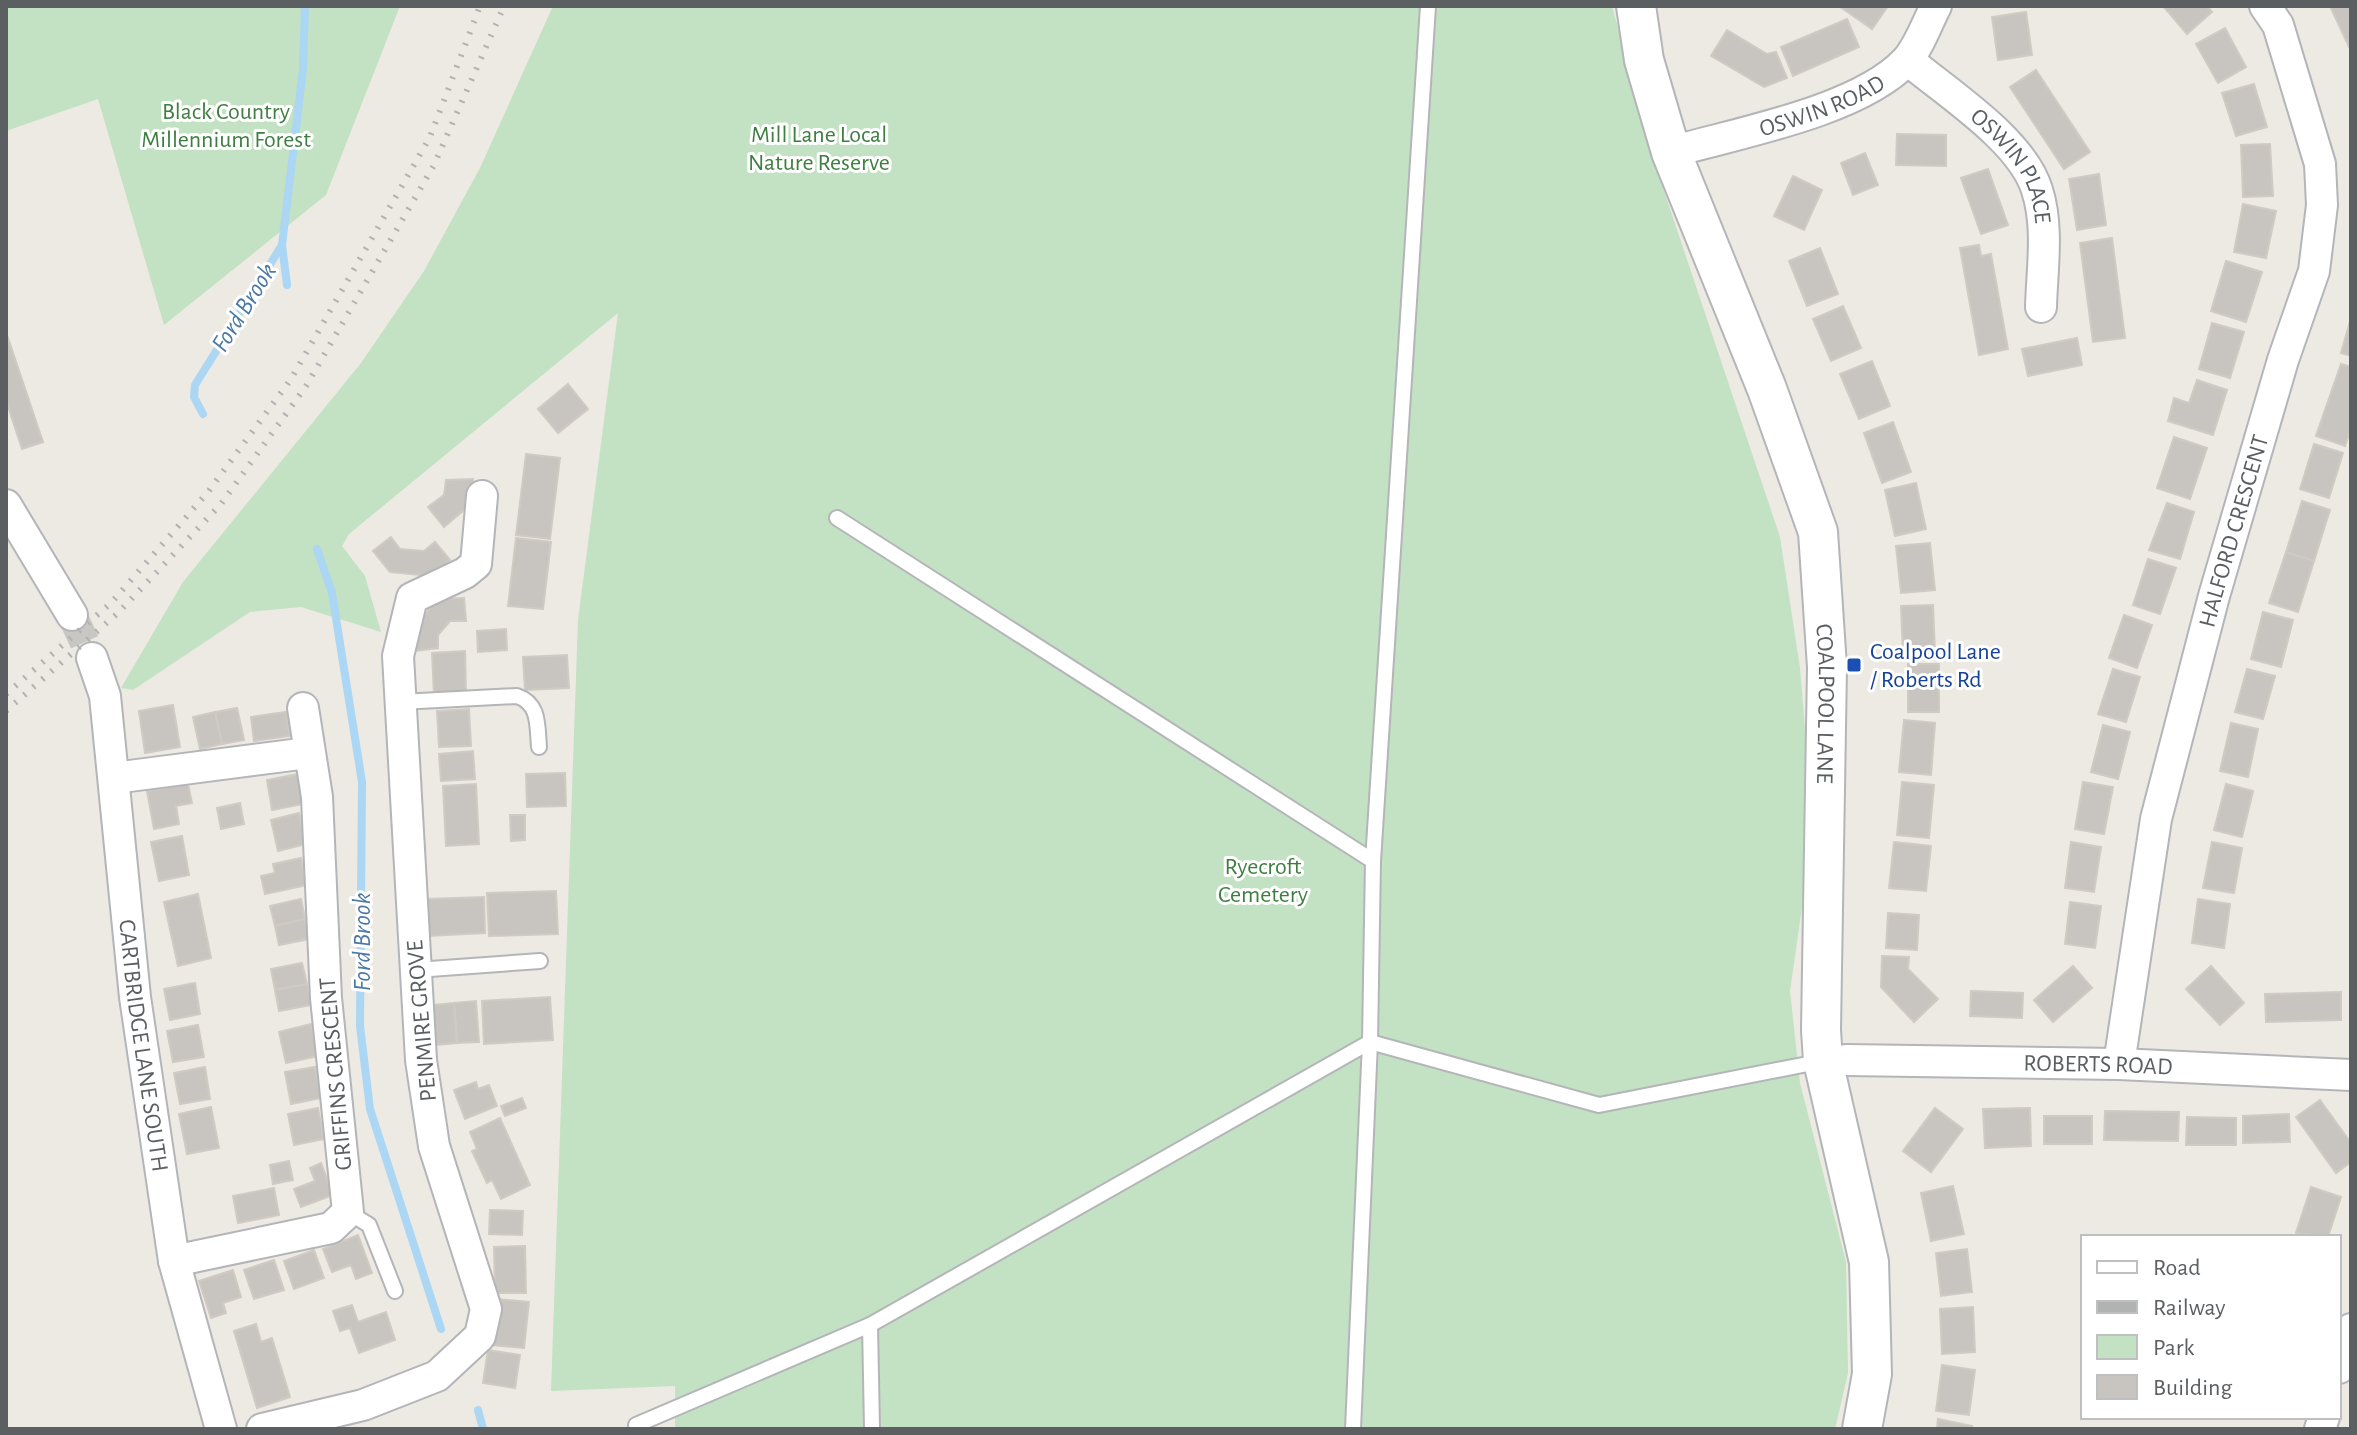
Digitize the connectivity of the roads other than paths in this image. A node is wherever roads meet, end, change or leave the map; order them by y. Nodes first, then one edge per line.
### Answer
1 (1428, 6) edge
2 (1636, 6) edge
3 (1936, 6) edge
4 (2265, 6) edge
5 (1908, 60) junction
6 (1671, 152) junction
7 (2041, 307) dead end
8 (482, 496) dead end
9 (6, 505) edge
10 (837, 518) dead end
11 (72, 615) tunnel mouth
12 (92, 658) tunnel mouth
13 (400, 702) junction
14 (303, 708) dead end
15 (539, 747) dead end
16 (308, 753) junction
17 (114, 778) junction
18 (1373, 861) junction
19 (540, 961) dead end
20 (416, 970) junction
21 (1370, 1042) junction
22 (1834, 1061) junction
23 (2119, 1064) junction
24 (2351, 1075) edge
25 (348, 1212) junction
26 (174, 1261) junction
27 (395, 1291) dead end
28 (870, 1325) junction
29 (2351, 1329) edge
30 (2341, 1362) edge
31 (636, 1425) dead end
32 (221, 1429) edge
33 (262, 1429) edge
34 (872, 1429) edge
35 (1353, 1429) edge
36 (1862, 1429) edge

1 - 18 lane
2 - 6 street, COALPOOL LANE
3 - 5 street, OSWIN ROAD
4 - 23 street, HALFORD CRESCENT
5 - 6 street, OSWIN ROAD
5 - 7 street, OSWIN PLACE
6 - 22 street, COALPOOL LANE
8 - 13 street, PENMIRE GROVE
9 - 11 street
10 - 18 lane
12 - 17 street, CARTBRIDGE LANE SOUTH
13 - 15 lane
13 - 20 street, PENMIRE GROVE
14 - 16 street, GRIFFINS CRESCENT
16 - 17 street
16 - 25 street, GRIFFINS CRESCENT
17 - 26 street, CARTBRIDGE LANE SOUTH
18 - 21 lane
19 - 20 lane
20 - 33 street, PENMIRE GROVE
21 - 22 lane
21 - 28 lane
21 - 35 lane
22 - 23 street, ROBERTS ROAD
22 - 36 street, COALPOOL LANE
23 - 24 street, ROBERTS ROAD
25 - 26 street
25 - 27 lane
26 - 32 street, CARTBRIDGE LANE SOUTH
28 - 31 lane
28 - 34 lane
29 - 30 street

